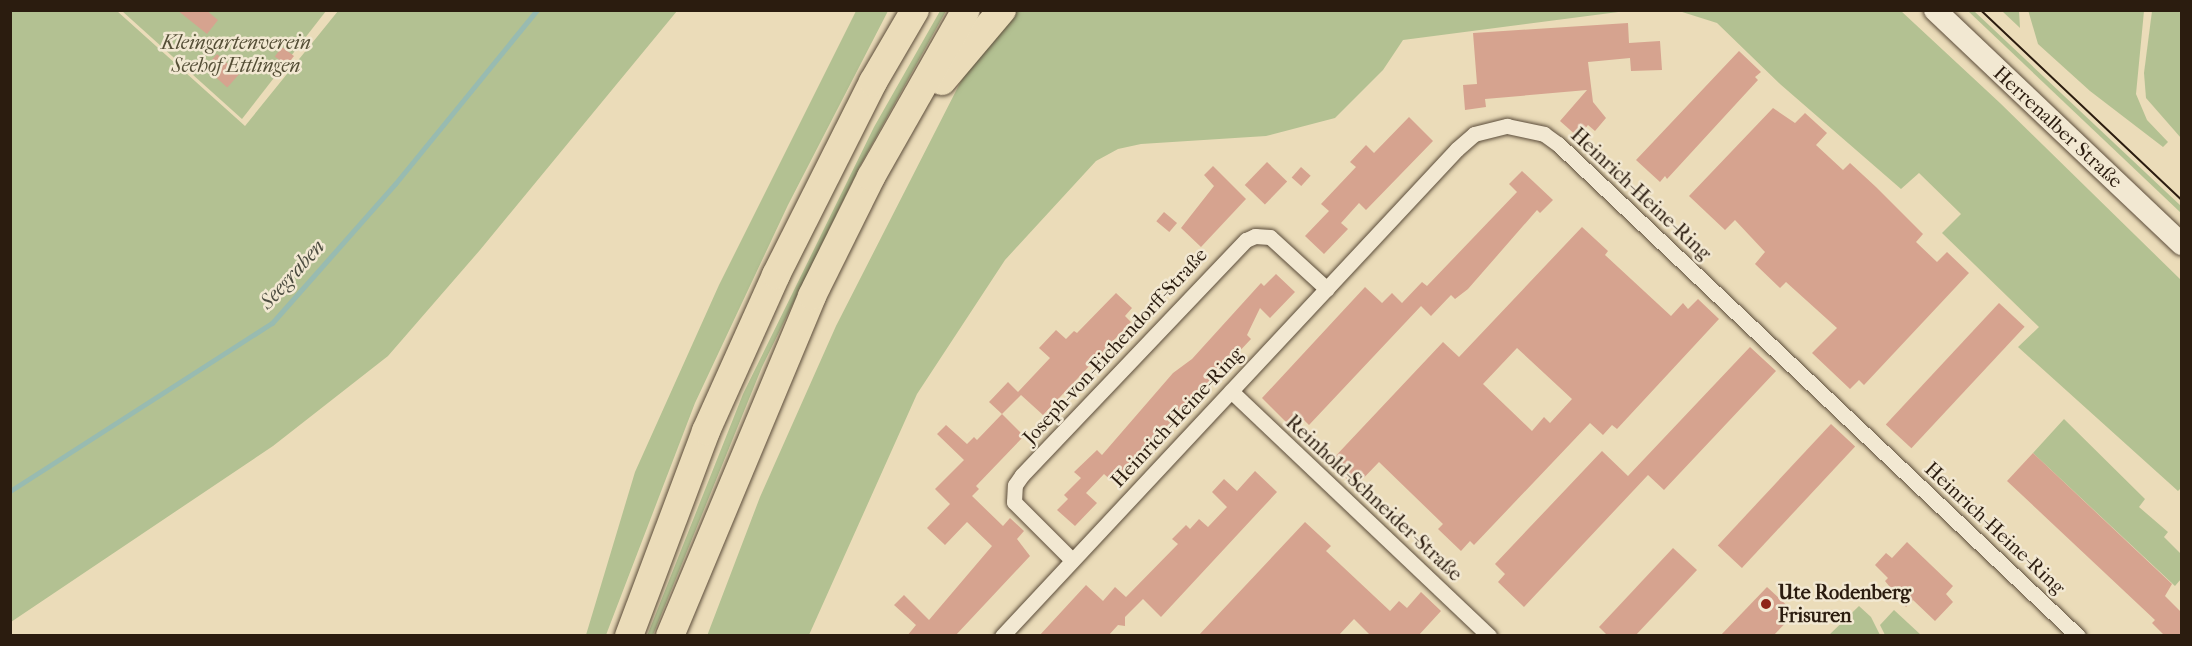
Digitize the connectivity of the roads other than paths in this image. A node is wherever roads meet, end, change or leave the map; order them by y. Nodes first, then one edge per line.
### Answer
1 (901, 10) edge
2 (915, 10) edge
3 (966, 10) edge
4 (1002, 10) edge
5 (1935, 10) edge
6 (873, 82) junction
7 (894, 138) junction
8 (2181, 244) edge
9 (1327, 289) junction
10 (1231, 392) junction
11 (1072, 560) junction
12 (629, 636) edge
13 (670, 636) edge
14 (1002, 636) edge
15 (1489, 636) edge
16 (2078, 636) edge

1 - 6 highway
2 - 6 highway
3 - 7 highway
4 - 7 highway
5 - 8 main road, Herrenalber Straße
6 - 12 highway
7 - 13 highway
9 - 10 street, Heinrich-Heine-Ring
9 - 11 street, Joseph-von-Eichendorff-Straße
9 - 16 street, Heinrich-Heine-Ring
10 - 11 street, Heinrich-Heine-Ring
10 - 15 street, Reinhold-Schneider-Straße
11 - 14 street, Heinrich-Heine-Ring

